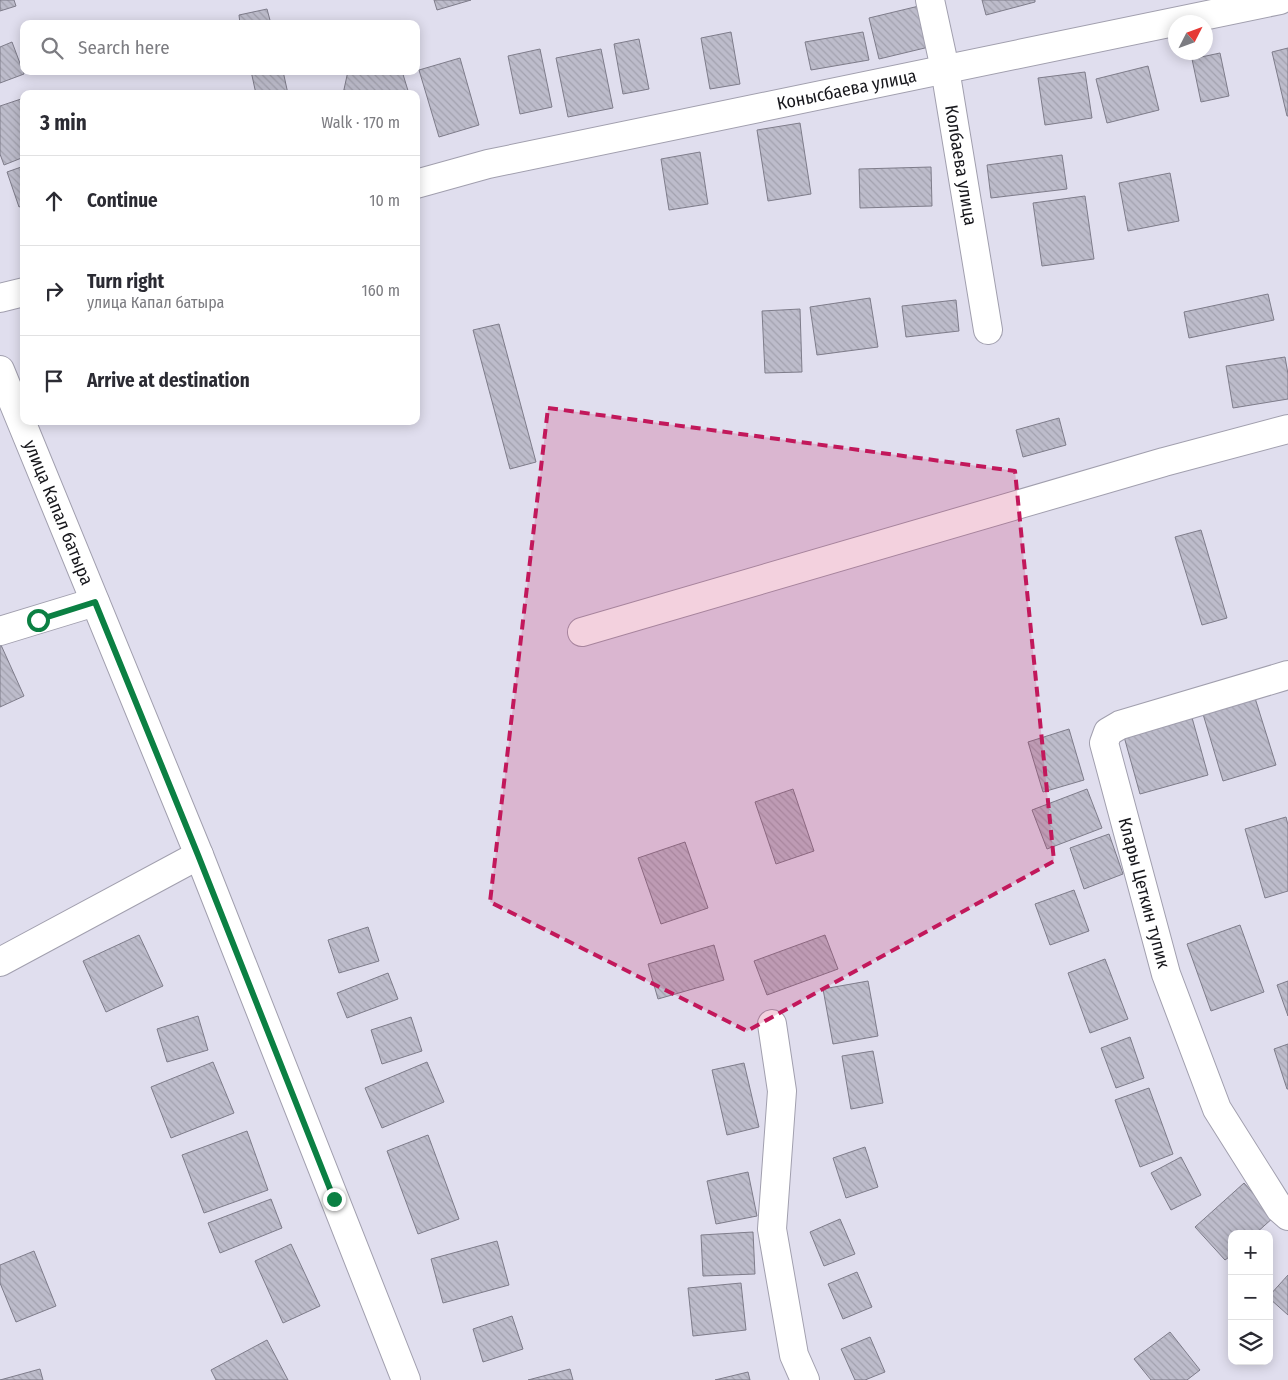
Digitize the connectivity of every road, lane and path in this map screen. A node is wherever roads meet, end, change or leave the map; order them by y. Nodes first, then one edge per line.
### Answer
1 (930, 0) edge
2 (1280, 0) edge
3 (945, 69) junction
4 (420, 183) edge
5 (20, 293) edge
6 (0, 298) edge
7 (988, 330) dead end
8 (0, 370) edge
9 (20, 419) edge
10 (23, 425) edge
11 (1288, 429) edge
12 (95, 602) junction
13 (0, 631) edge
14 (582, 632) dead end
15 (1288, 675) edge
16 (198, 855) junction
17 (0, 962) edge
18 (772, 1024) dead end
19 (1288, 1216) edge
20 (406, 1380) edge
21 (805, 1380) edge

1 - 3 street, Колбаева улица
2 - 3 street, Конысбаева улица
3 - 4 street, Конысбаева улица
3 - 7 street, Колбаева улица
5 - 6 street
8 - 9 street, улица Капал батыра
10 - 12 street, улица Капал батыра
11 - 14 street
12 - 13 street
12 - 16 street, улица Капал батыра
15 - 19 street, Клары Цеткин тупик
16 - 17 street
16 - 20 street, улица Капал батыра
18 - 21 street

